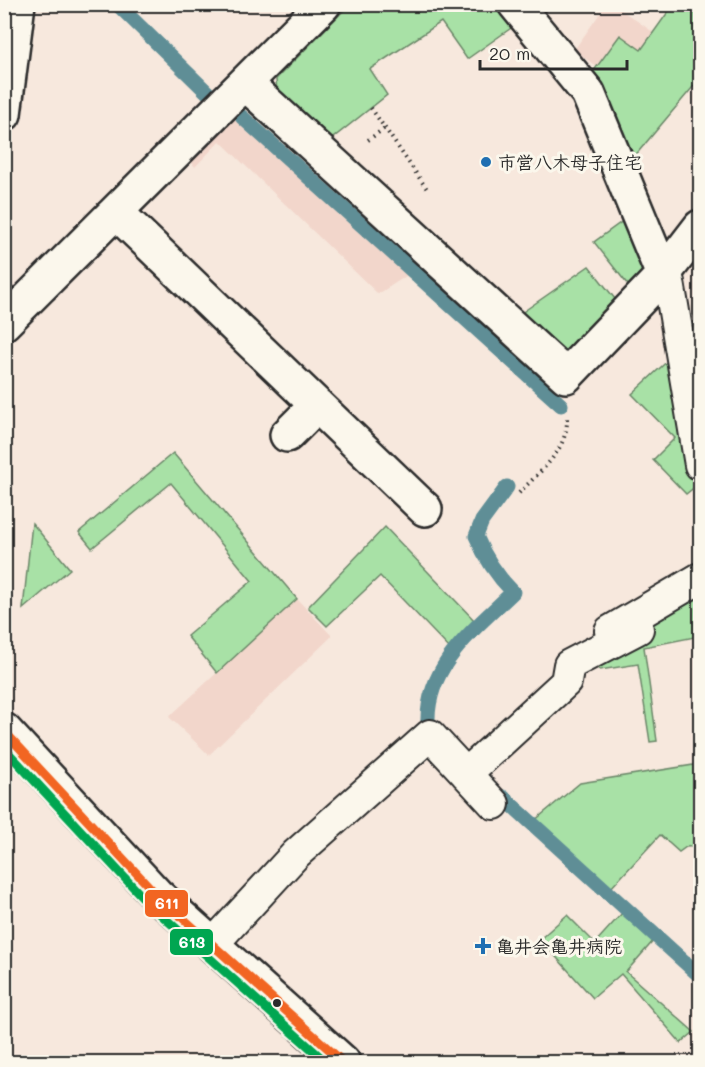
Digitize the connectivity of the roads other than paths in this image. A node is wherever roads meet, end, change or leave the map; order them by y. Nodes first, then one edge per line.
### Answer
1 (18, 4) edge
2 (324, 4) edge
3 (515, 4) edge
4 (245, 83) junction
5 (4, 114) edge
6 (116, 212) junction
7 (700, 227) edge
8 (663, 275) junction
9 (4, 323) edge
10 (317, 405) junction
11 (287, 435) dead end
12 (700, 465) edge
13 (425, 509) dead end
14 (700, 578) edge
15 (638, 629) dead end
16 (589, 643) dead end
17 (4, 730) edge
18 (466, 774) junction
19 (494, 804) dead end
20 (212, 945) junction
21 (343, 1062) edge

1 - 5 street
2 - 4 street
3 - 8 street
4 - 6 street
4 - 8 street
6 - 9 street
6 - 10 street
7 - 8 street
8 - 12 lane
10 - 11 street
10 - 13 street
14 - 16 lane
15 - 18 lane
17 - 20 street
18 - 19 lane
18 - 20 lane
20 - 21 street

